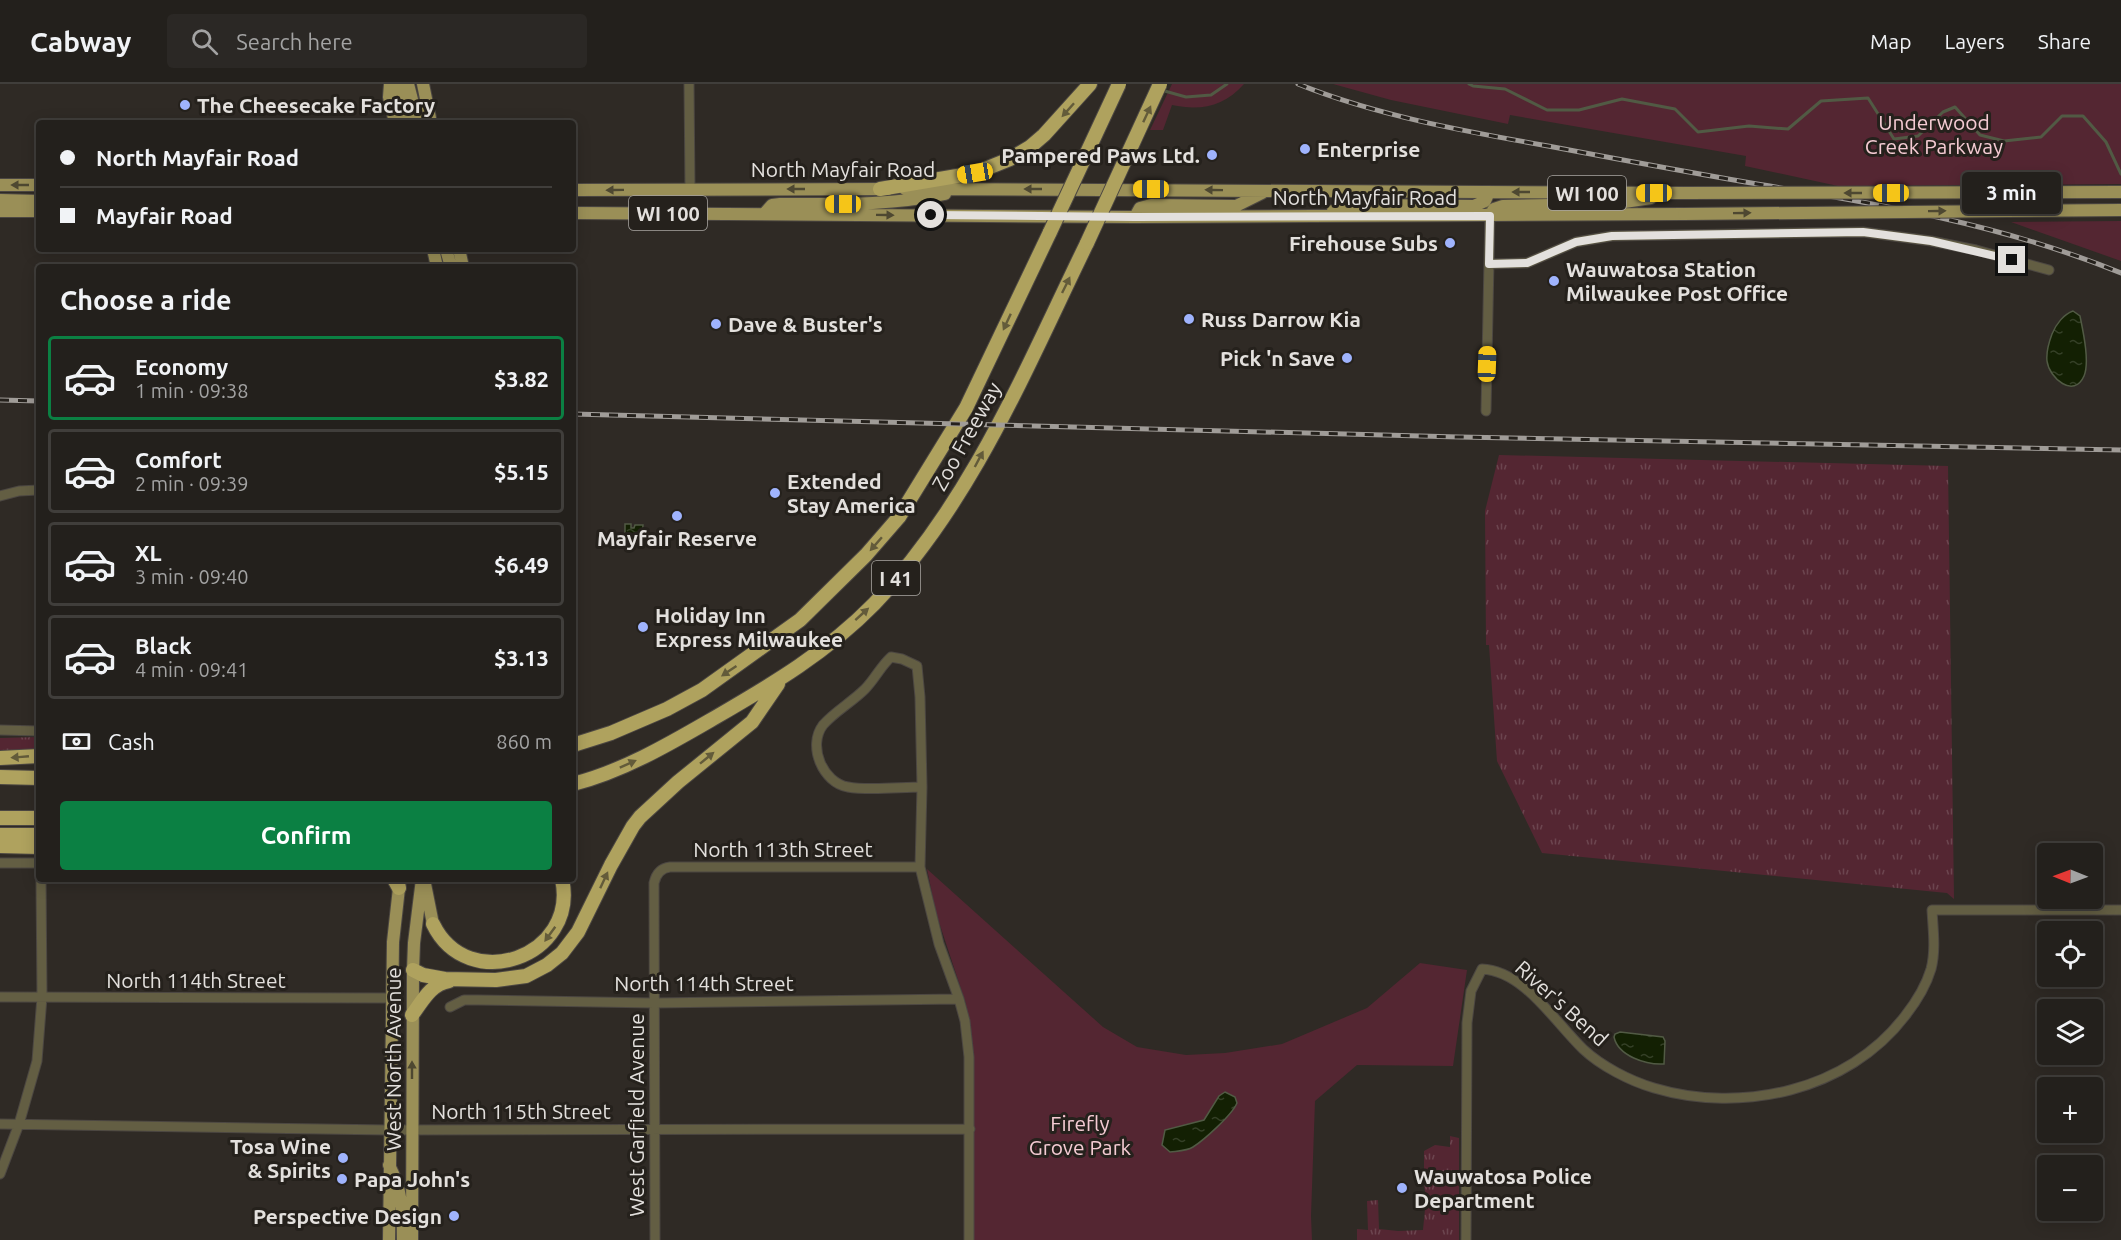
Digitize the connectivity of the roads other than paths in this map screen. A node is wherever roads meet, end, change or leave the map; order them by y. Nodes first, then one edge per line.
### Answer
1 (390, 84) edge
2 (399, 84) edge
3 (408, 84) edge
4 (423, 84) edge
5 (689, 84) edge
6 (1090, 84) edge
7 (1119, 84) edge
8 (1160, 84) edge
9 (394, 120) edge
10 (405, 120) edge
11 (417, 120) edge
12 (430, 120) edge
13 (0, 185) edge
14 (36, 185) edge
15 (690, 189) junction
16 (880, 189) junction
17 (969, 189) junction
18 (576, 190) edge
19 (1266, 191) junction
20 (1490, 192) junction
21 (2121, 192) edge
22 (1681, 193) junction
23 (0, 200) edge
24 (36, 209) edge
25 (36, 209) edge
26 (2121, 210) edge
27 (0, 211) edge
28 (576, 213) edge
29 (764, 214) junction
30 (1308, 216) junction
31 (1490, 216) junction
32 (1135, 217) junction
33 (438, 252) edge
34 (448, 264) edge
35 (1489, 264) junction
36 (2049, 270) dead end
37 (1486, 411) dead end
38 (36, 490) edge
39 (0, 496) edge
40 (781, 680) junction
41 (0, 730) edge
42 (36, 730) edge
43 (576, 744) edge
44 (36, 756) edge
45 (0, 758) edge
46 (0, 777) edge
47 (36, 778) edge
48 (576, 783) edge
49 (922, 787) junction
50 (0, 818) edge
51 (36, 818) edge
52 (0, 835) edge
53 (36, 835) edge
54 (0, 846) edge
55 (36, 847) edge
56 (0, 863) edge
57 (36, 863) edge
58 (920, 867) junction
59 (40, 882) edge
60 (398, 882) edge
61 (423, 882) edge
62 (424, 882) edge
63 (562, 882) edge
64 (654, 883) joint
65 (2121, 910) edge
66 (433, 924) joint
67 (394, 934) junction
68 (413, 970) junction
69 (456, 980) junction
70 (0, 997) edge
71 (42, 998) junction
72 (392, 998) junction
73 (959, 999) junction
74 (654, 1003) junction
75 (450, 1007) dead end
76 (412, 1015) junction
77 (0, 1124) edge
78 (19, 1124) junction
79 (412, 1129) junction
80 (654, 1129) junction
81 (970, 1129) junction
82 (389, 1130) junction
83 (389, 1164) junction
84 (0, 1174) edge
85 (389, 1240) edge
86 (403, 1240) edge
87 (412, 1240) edge
88 (655, 1240) edge
89 (969, 1240) edge
90 (1466, 1240) edge

1 - 9 main road
2 - 10 main road
3 - 11 main road
4 - 12 main road
5 - 15 street
6 -> 16 highway
7 -> 43 highway, Zoo Freeway / I 41, bridge
40 -> 8 highway, Zoo Freeway / I 41, bridge
14 -> 13 main road
16 -> 15 main road, North Mayfair Road / WI 100
15 -> 18 main road, North Mayfair Road / WI 100
16 - 17 main road, North Mayfair Road / WI 100
19 -> 17 main road, North Mayfair Road / WI 100
17 - 29 main road
19 - 20 main road, North Mayfair Road / WI 100
19 - 32 main road
22 -> 20 main road, North Mayfair Road / WI 100
20 - 30 main road
20 - 31 street
21 -> 22 main road, North Mayfair Road / WI 100, bridge
22 - 31 main road
23 - 24 main road
25 - 27 main road
31 -> 26 main road, North Mayfair Road / WI 100, bridge
28 - 29 main road, North Mayfair Road / WI 100
29 -> 32 main road, North Mayfair Road / WI 100
30 - 31 main road, North Mayfair Road / WI 100
30 - 32 main road, North Mayfair Road / WI 100
31 - 35 street
33 - 34 main road
35 - 36 street
35 - 37 street
38 - 39 street
48 -> 40 highway, Zoo Freeway / I 41
69 -> 40 highway
41 - 42 street
44 -> 45 highway
46 - 47 highway
49 - 49 street
49 - 58 street
50 - 51 highway
52 - 53 highway
54 - 55 highway
56 - 57 street
58 - 64 street, North 113th Street
58 - 73 street
59 - 71 street
60 - 67 main road, West North Avenue
61 - 68 main road, West North Avenue
62 - 66 main road
63 -> 66 highway
64 - 74 street, West Garfield Avenue
65 - 90 street, River's Bend
67 - 68 main road
67 - 72 main road, West North Avenue
68 - 69 highway
68 - 76 main road, West North Avenue
69 - 76 highway
70 - 71 street, North 114th Street
71 - 72 street, North 114th Street
71 - 78 street
72 - 82 main road, West North Avenue
73 - 74 street, North 114th Street
73 - 81 street
74 - 75 street, North 114th Street
74 - 80 street, West Garfield Avenue
79 -> 76 main road, West North Avenue
77 - 78 street, North 115th Street
78 - 82 street, North 115th Street
78 - 84 street
79 - 80 street, North 115th Street
79 - 82 street, North 115th Street
79 - 87 main road, West North Avenue
80 - 81 street, North 115th Street
80 - 88 street, West Garfield Avenue
81 - 89 street
82 - 83 main road, West North Avenue
83 - 85 main road, West North Avenue
83 - 86 main road

